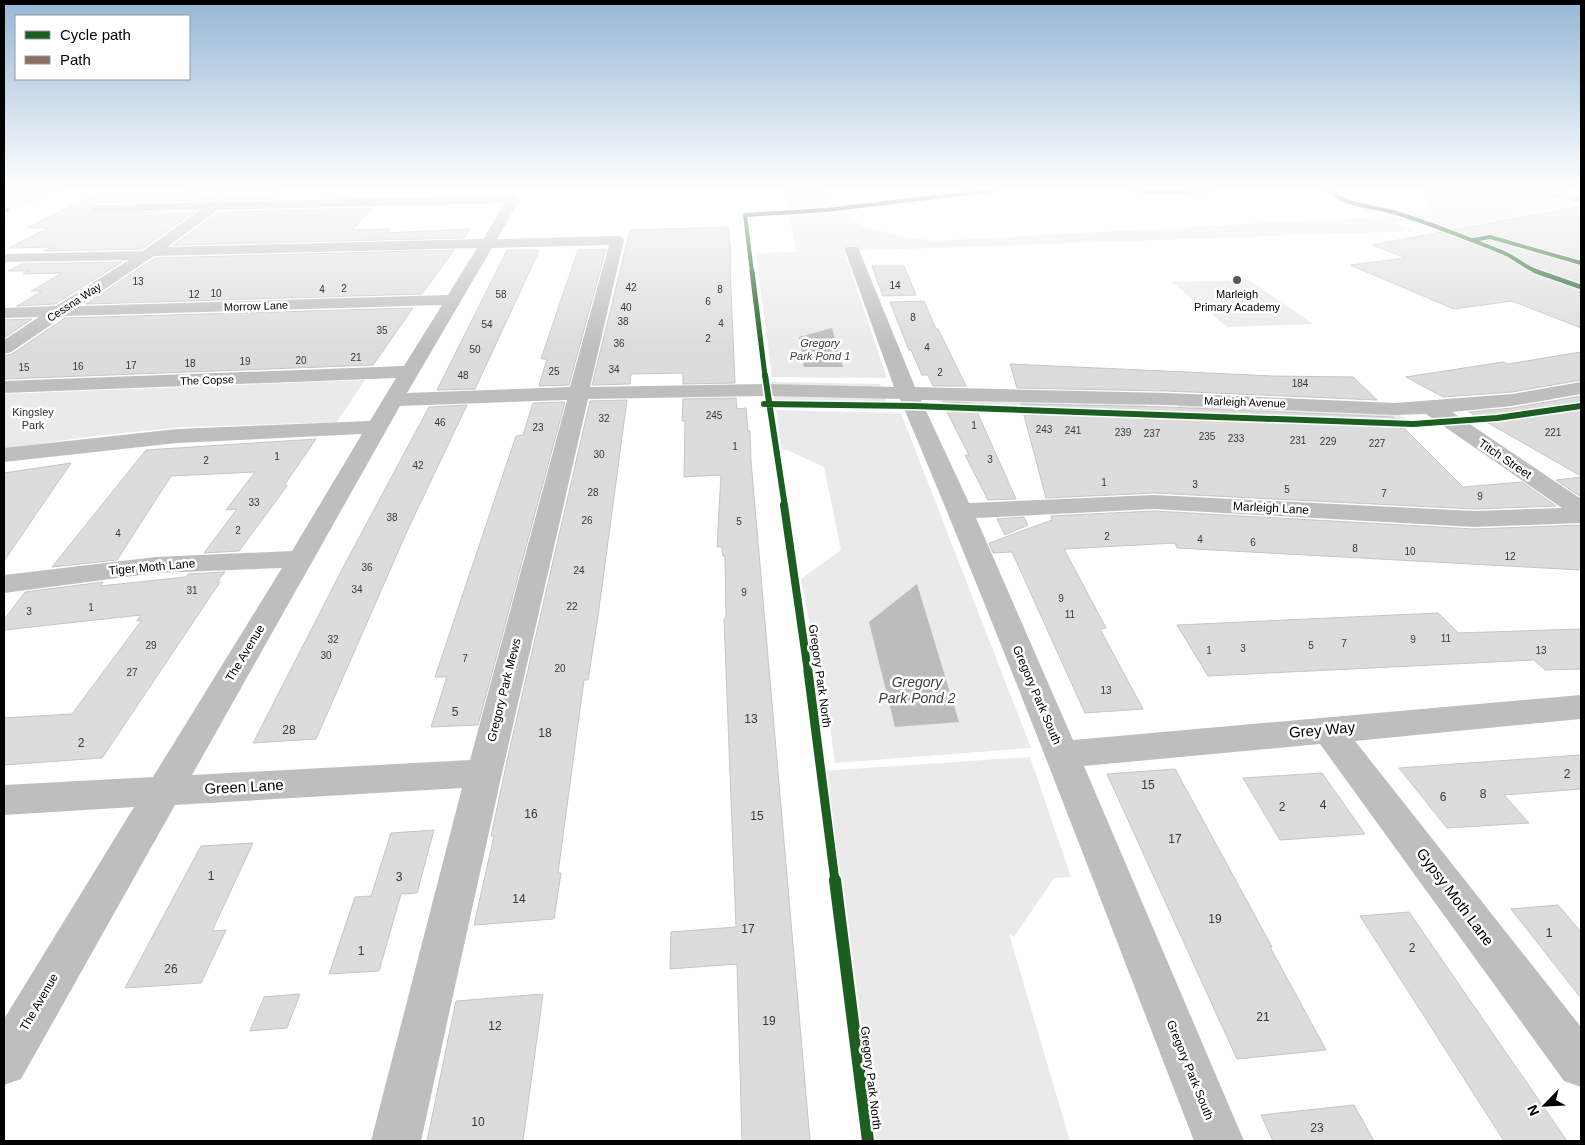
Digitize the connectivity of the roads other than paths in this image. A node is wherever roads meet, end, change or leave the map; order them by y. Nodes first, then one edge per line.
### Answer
1 (162, 243) edge
2 (505, 243) edge
3 (616, 243) edge
4 (486, 244) junction
5 (852, 250) dead end
6 (148, 253) junction
7 (7, 256) edge
8 (451, 300) junction
9 (60, 311) junction
10 (4, 313) edge
11 (4, 348) edge
12 (410, 372) junction
13 (4, 387) edge
14 (1581, 388) edge
15 (907, 392) junction
16 (578, 393) junction
17 (392, 400) junction
18 (1430, 407) junction
19 (376, 427) junction
20 (4, 455) edge
21 (1581, 510) edge
22 (960, 512) junction
23 (1581, 515) edge
24 (301, 559) junction
25 (4, 584) edge
26 (1581, 707) edge
27 (1328, 730) junction
28 (1062, 754) junction
29 (484, 772) junction
30 (163, 792) junction
31 (4, 800) edge
32 (4, 1062) edge
33 (1581, 1064) edge
34 (396, 1141) edge
35 (1219, 1141) edge

1 - 6 street, Cessna Way
2 - 4 street, Gregory Park Mews
3 - 16 street, Gregory Park Mews
4 - 6 street
4 - 8 street, The Avenue
5 - 15 street, Gregory Park South
6 - 7 street
6 - 9 street, Cessna Way
8 - 9 street, Morrow Lane
8 - 12 street, The Avenue
9 - 10 street, Morrow Lane
9 - 11 street, Cessna Way
12 - 13 street, The Copse
12 - 17 street, The Avenue
14 - 18 street, Marleigh Avenue
15 - 16 street, Marleigh Avenue
15 - 18 street, Marleigh Avenue
15 - 22 street, Gregory Park South
16 - 17 street, Marleigh Avenue
16 - 29 street, Gregory Park Mews
17 - 19 street, The Avenue
18 - 21 street, Titch Street
19 - 20 street
19 - 24 street, The Avenue
22 - 23 street, Marleigh Lane
22 - 28 street, Gregory Park South
24 - 25 street, Tiger Moth Lane
24 - 30 street, The Avenue
26 - 27 street, Grey Way
27 - 28 street, Grey Way
27 - 33 street, Gypsy Moth Lane
28 - 35 street, Gregory Park South
29 - 30 street, Green Lane
29 - 34 street, Gregory Park Mews
30 - 31 street, Green Lane
30 - 32 street, The Avenue

